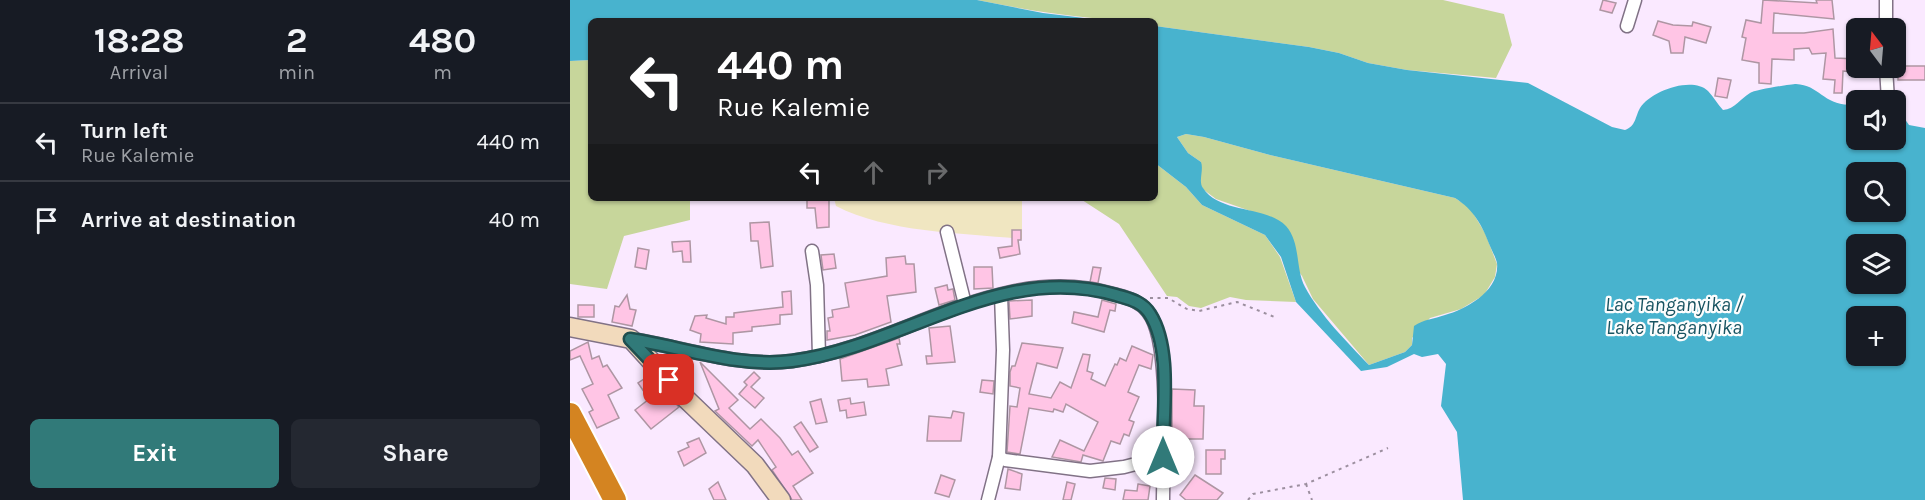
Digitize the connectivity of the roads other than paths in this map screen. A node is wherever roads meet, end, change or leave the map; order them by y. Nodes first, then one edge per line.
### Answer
1 (1635, 0) edge
2 (1886, 0) edge
3 (1886, 18) edge
4 (1627, 26) dead end
5 (947, 232) dead end
6 (812, 251) dead end
7 (1001, 295) junction
8 (964, 304) junction
9 (570, 327) edge
10 (630, 339) junction
11 (819, 356) junction
12 (570, 414) edge
13 (999, 457) junction
14 (1163, 457) junction
15 (615, 500) edge
16 (781, 500) edge
17 (988, 500) edge
18 (1163, 500) edge

1 - 4 street
2 - 3 street
5 - 8 street
6 - 11 street
7 - 8 street
7 - 13 street
7 - 14 street
8 - 11 street
9 - 10 street
10 - 11 street
10 - 16 street
12 - 15 highway
13 - 14 street
13 - 17 street
14 - 18 street

